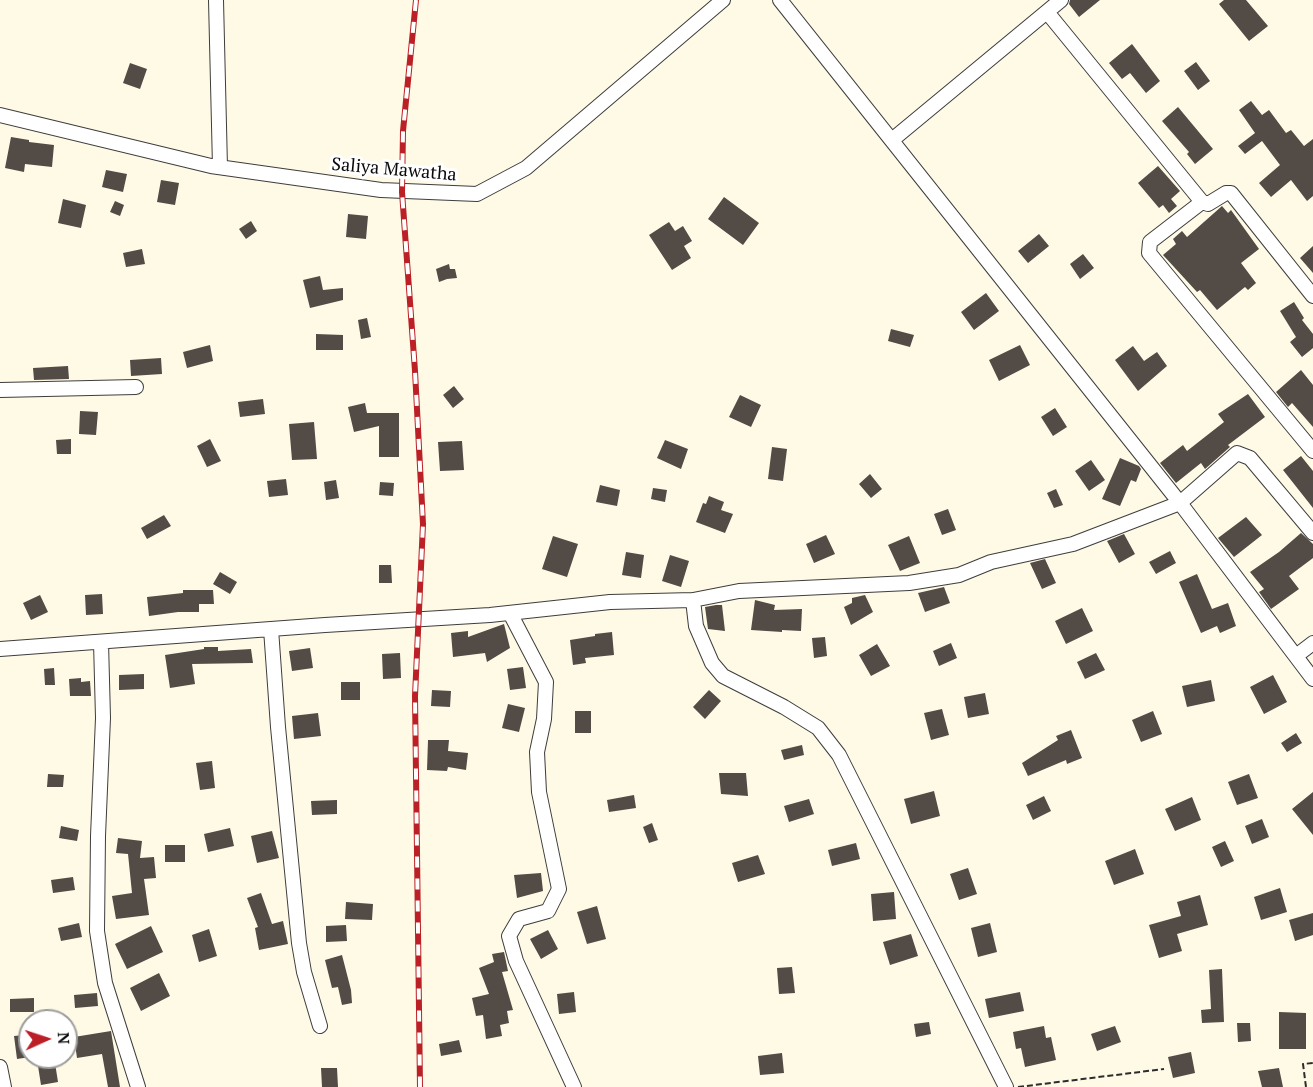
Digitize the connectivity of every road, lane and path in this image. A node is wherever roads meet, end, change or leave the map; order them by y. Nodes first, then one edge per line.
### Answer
1 (216, 0) edge
2 (723, 0) edge
3 (780, 0) edge
4 (1061, 0) edge
5 (1047, 12) junction
6 (0, 115) edge
7 (892, 140) junction
8 (219, 167) junction
9 (1202, 202) junction
10 (1313, 296) edge
11 (136, 387) dead end
12 (0, 390) edge
13 (1313, 451) edge
14 (1180, 503) junction
15 (1313, 532) edge
16 (693, 600) junction
17 (510, 613) junction
18 (271, 629) junction
19 (101, 642) junction
20 (1313, 642) edge
21 (0, 650) edge
22 (1296, 656) junction
23 (1313, 679) edge
24 (320, 1026) dead end
25 (1313, 1063) edge
26 (0, 1067) edge
27 (1164, 1069) dead end
28 (4, 1087) edge
29 (138, 1087) edge
30 (574, 1087) edge
31 (1006, 1087) edge
32 (1015, 1087) edge
33 (1306, 1087) edge

1 - 8 street
2 - 8 street, Saliya Mawatha
3 - 7 street
4 - 5 street
5 - 7 street
5 - 9 street
6 - 8 street, Saliya Mawatha
7 - 14 street
9 - 10 street
9 - 13 street
11 - 12 street
14 - 15 street
14 - 16 street
14 - 22 street
16 - 17 street
16 - 31 street
17 - 18 street
17 - 30 street
18 - 19 street
18 - 24 street
19 - 21 street
19 - 29 street
20 - 22 street
22 - 23 street
25 - 33 path
26 - 28 street
27 - 32 path

